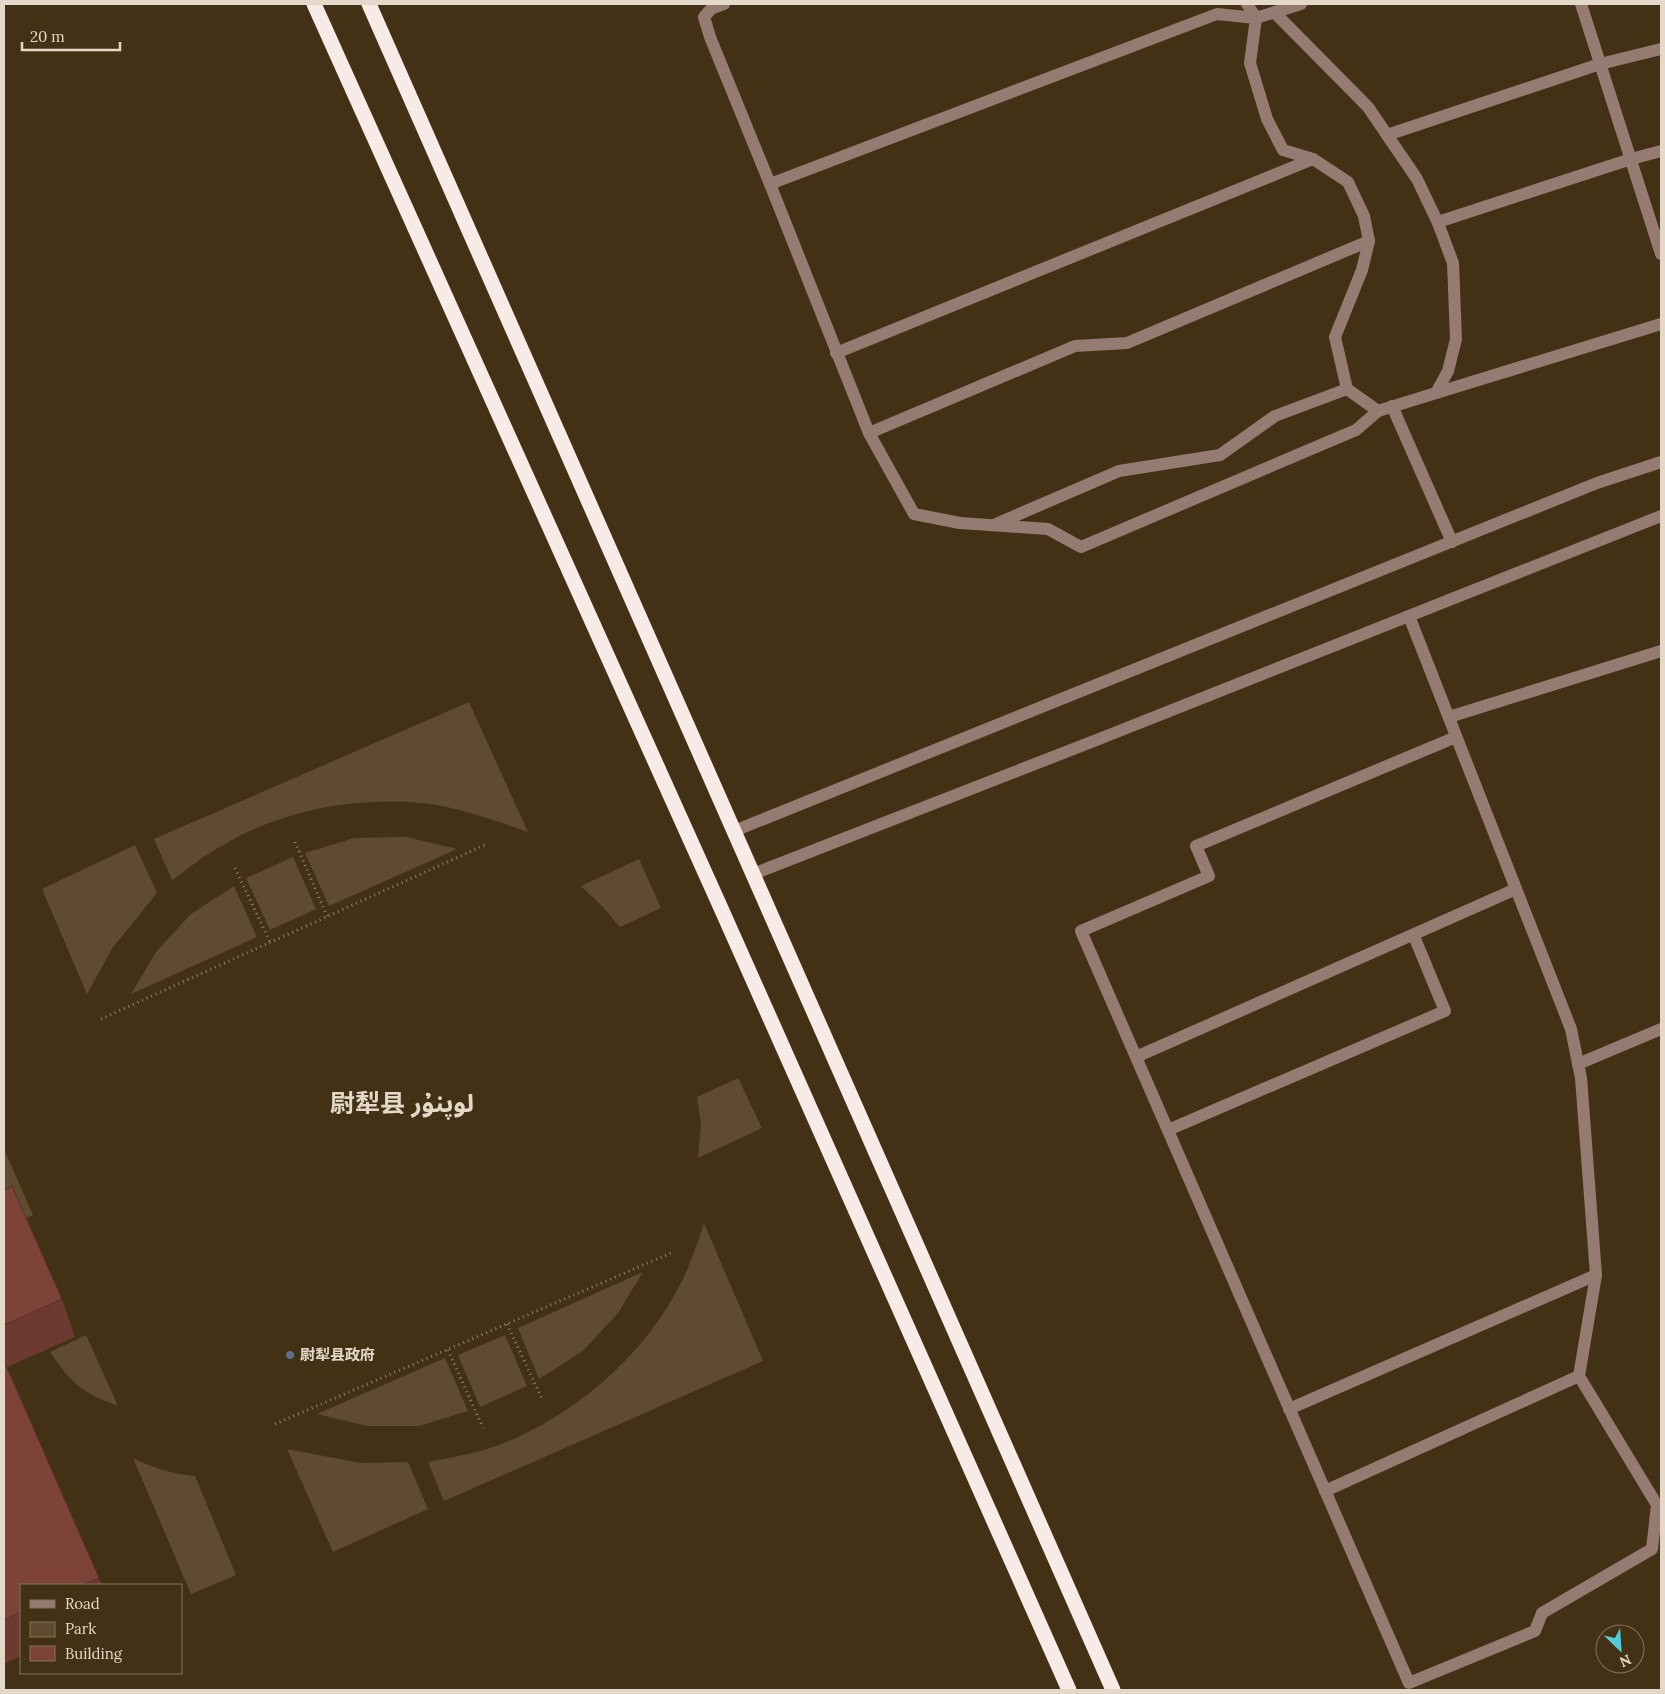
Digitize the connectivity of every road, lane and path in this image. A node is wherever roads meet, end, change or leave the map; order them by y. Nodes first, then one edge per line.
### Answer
1 (314, 4) edge
2 (369, 4) edge
3 (724, 4) edge
4 (1247, 4) edge
5 (1301, 4) edge
6 (1580, 4) edge
7 (1275, 12) junction
8 (1256, 18) junction
9 (1661, 49) edge
10 (1600, 64) junction
11 (1387, 135) junction
12 (1661, 151) edge
13 (1312, 159) junction
14 (1631, 159) junction
15 (770, 184) junction
16 (1438, 222) junction
17 (1368, 241) junction
18 (1661, 254) edge
19 (1661, 324) edge
20 (836, 353) junction
21 (1347, 389) junction
22 (1436, 393) junction
23 (1392, 406) junction
24 (1378, 411) junction
25 (869, 434) junction
26 (1661, 462) edge
27 (1661, 516) edge
28 (995, 525) junction
29 (1452, 542) junction
30 (1409, 616) junction
31 (1661, 651) edge
32 (1449, 718) junction
33 (1456, 737) junction
34 (734, 831) junction
35 (295, 842) dead end
36 (485, 845) dead end
37 (235, 868) dead end
38 (753, 874) junction
39 (1516, 889) junction
40 (327, 916) junction
41 (1416, 941) dead end
42 (270, 942) junction
43 (101, 1019) dead end
44 (1661, 1029) edge
45 (1136, 1057) junction
46 (1578, 1064) junction
47 (1168, 1130) junction
48 (671, 1254) dead end
49 (1596, 1275) junction
50 (507, 1324) junction
51 (448, 1350) junction
52 (1578, 1376) junction
53 (543, 1401) dead end
54 (1289, 1409) junction
55 (275, 1424) dead end
56 (483, 1428) dead end
57 (1324, 1491) junction
58 (1069, 1690) edge
59 (1113, 1690) edge

1 - 58 highway
2 - 34 highway
3 - 15 street
4 - 8 street
5 - 7 street
6 - 10 street
7 - 8 street
7 - 11 street
8 - 13 street
8 - 15 street
9 - 10 street
10 - 11 street
10 - 14 street
11 - 16 street
12 - 14 street
13 - 17 street
13 - 20 street
14 - 16 street
14 - 18 street
15 - 20 street
16 - 22 street
17 - 21 street
17 - 25 street
19 - 22 street
20 - 25 street
21 - 24 street
21 - 28 street
22 - 23 street
23 - 24 street
23 - 29 street
24 - 28 street
25 - 28 street
26 - 29 street
27 - 30 street
29 - 34 street
30 - 32 street
30 - 38 street
31 - 32 street
32 - 33 street
33 - 39 street
33 - 45 street
34 - 38 highway
35 - 40 path
36 - 40 path
37 - 42 path
38 - 59 highway
39 - 45 street
39 - 46 street
40 - 42 path
41 - 47 street
42 - 43 path
44 - 46 street
45 - 47 street
46 - 49 street
47 - 54 street
48 - 50 path
49 - 52 street
49 - 54 street
50 - 51 path
50 - 53 path
51 - 55 path
51 - 56 path
52 - 57 street
52 - 57 street
54 - 57 street

